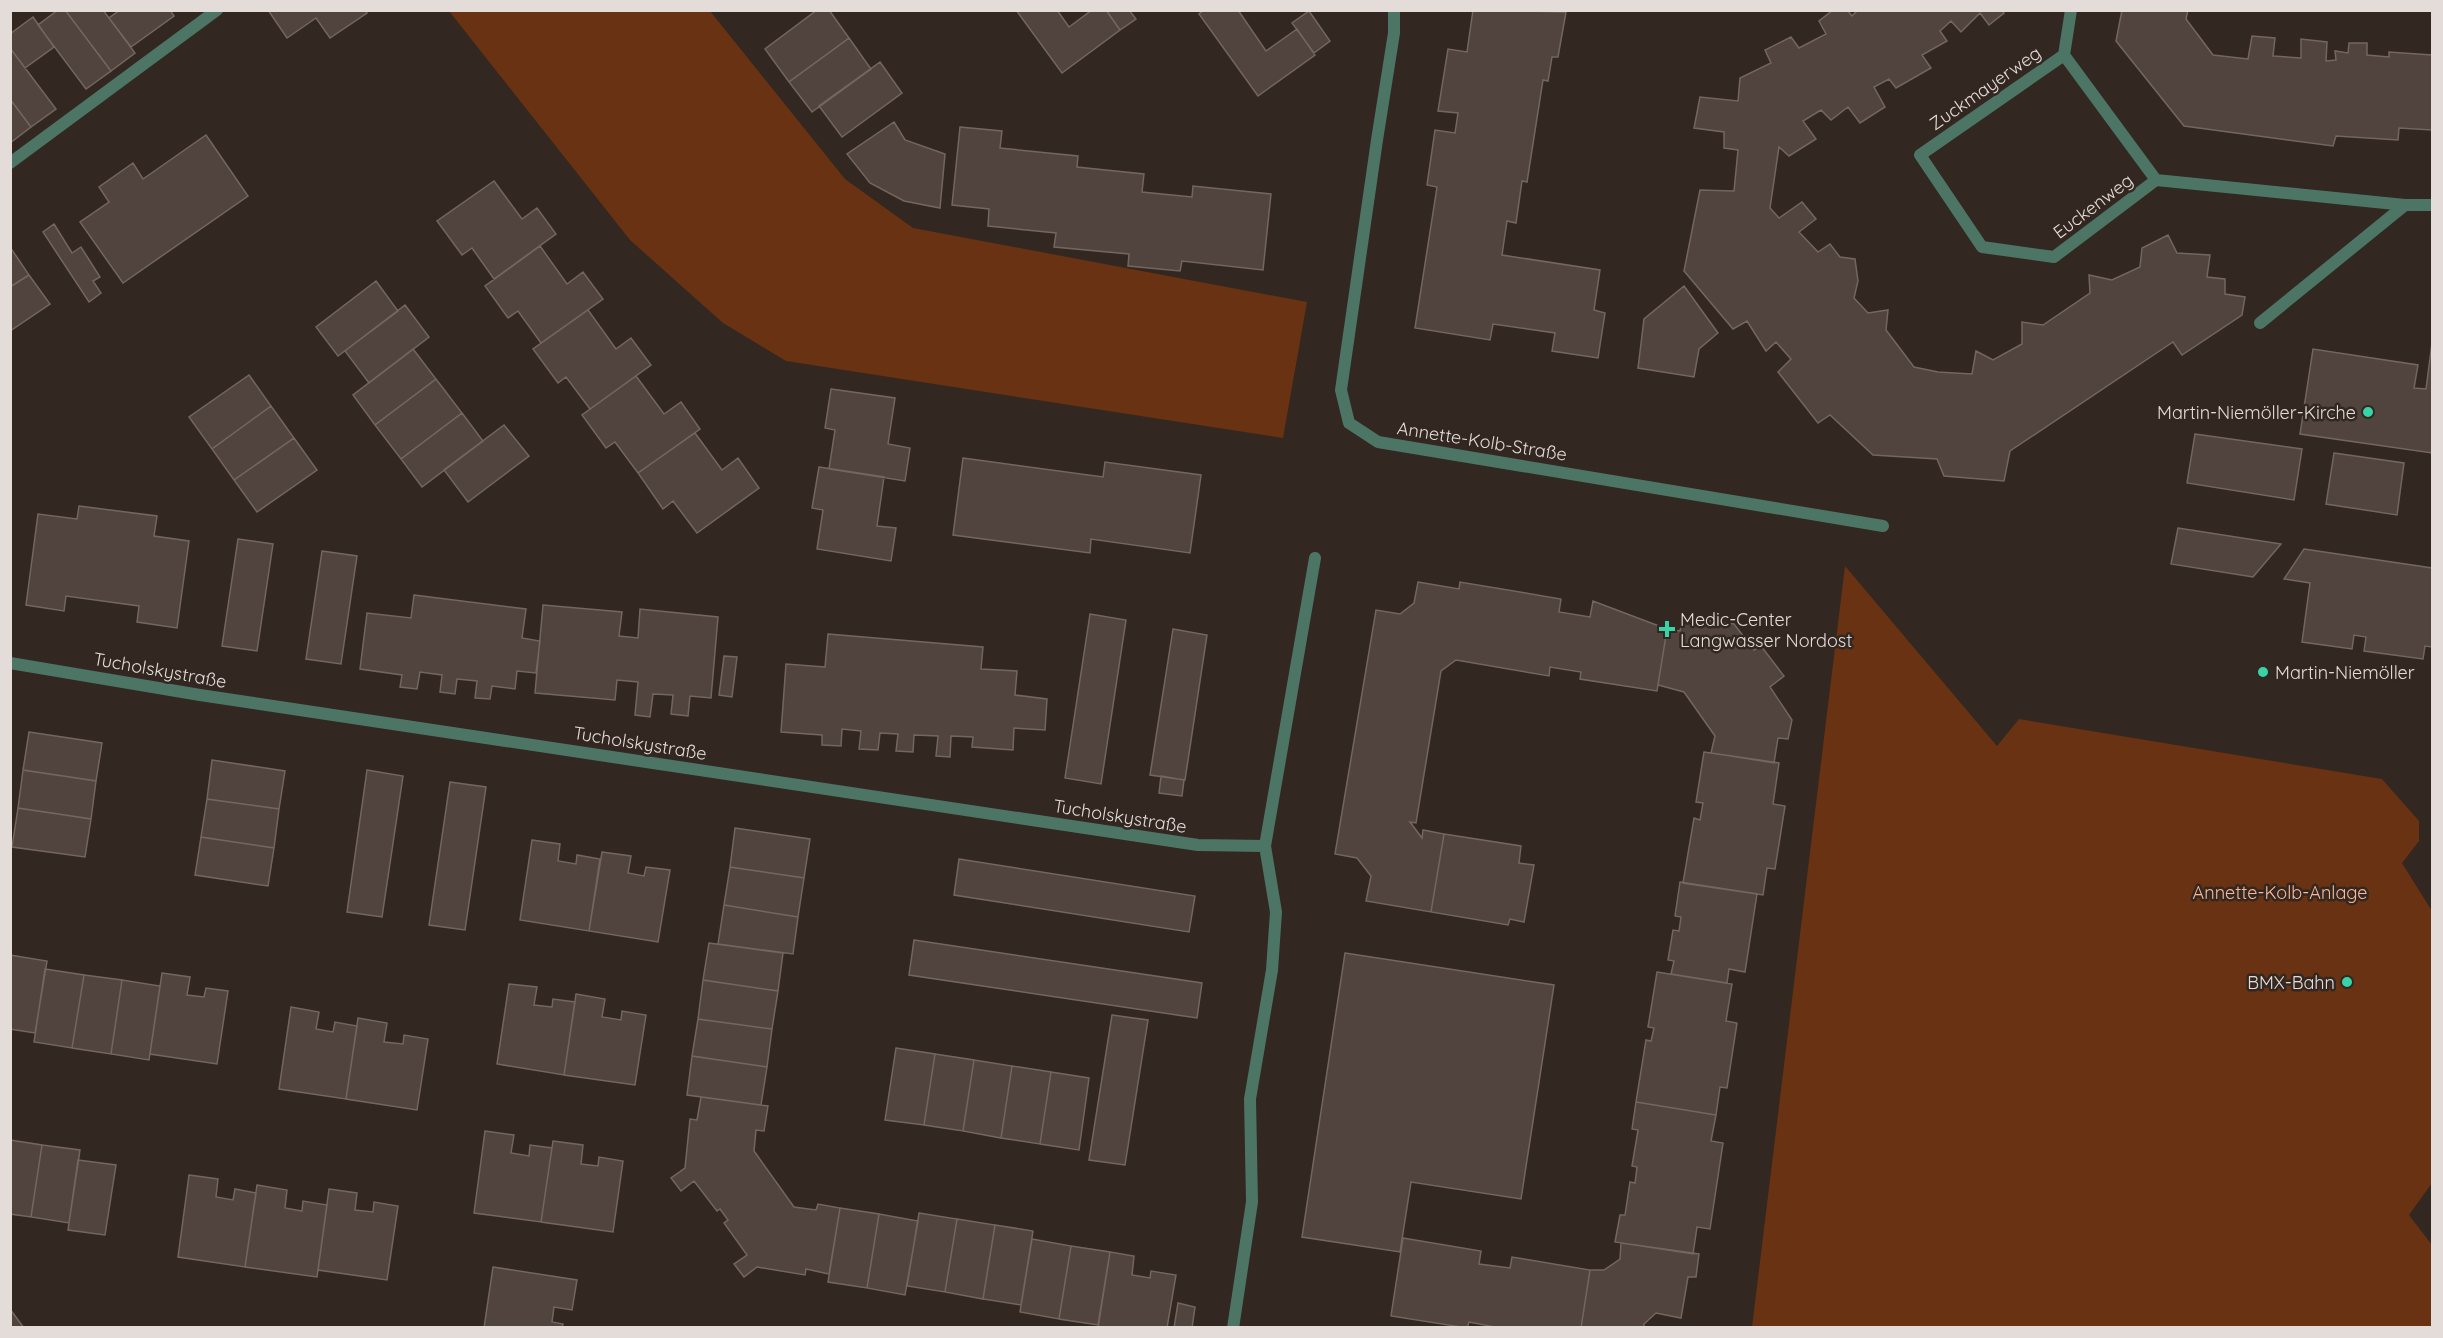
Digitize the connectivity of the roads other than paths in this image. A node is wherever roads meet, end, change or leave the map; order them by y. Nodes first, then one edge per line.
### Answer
1 (217, 10) edge
2 (1394, 10) edge
3 (2071, 10) edge
4 (2064, 55) junction
5 (1920, 155) joint
6 (10, 163) edge
7 (2156, 180) junction
8 (2405, 205) junction
9 (2433, 205) edge
10 (2260, 323) dead end
11 (1883, 525) dead end
12 (1315, 558) dead end
13 (10, 663) edge
14 (1265, 846) junction
15 (1233, 1328) edge

1 - 6 street
2 - 11 street, Annette-Kolb-Straße
3 - 4 street, Zuckmayerweg
4 - 5 street, Zuckmayerweg
4 - 7 street, Euckenweg
5 - 7 street, Euckenweg
7 - 8 street, Euckenweg
8 - 9 street, Euckenweg
8 - 10 street
12 - 14 street
13 - 14 street, Tucholskystraße
14 - 15 street

